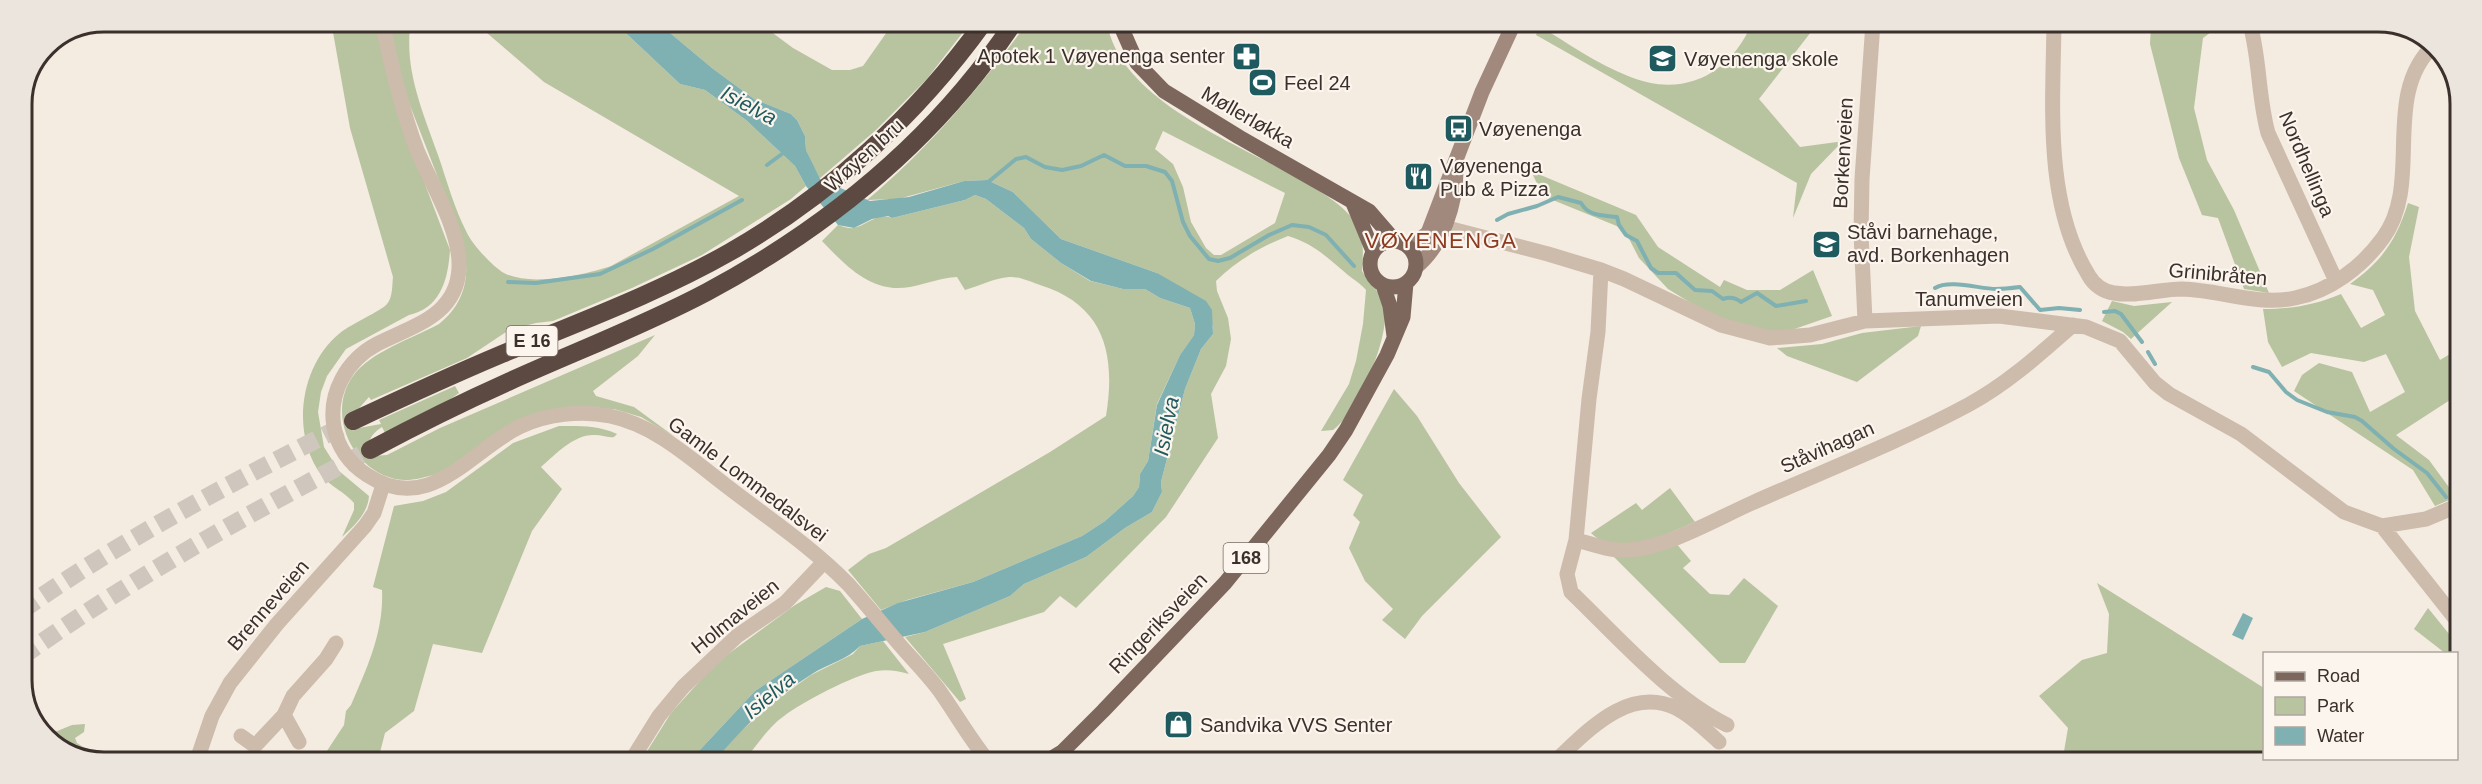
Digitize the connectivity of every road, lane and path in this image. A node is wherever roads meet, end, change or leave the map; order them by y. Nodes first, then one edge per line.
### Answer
1 (384, 32) edge
2 (977, 32) edge
3 (1007, 32) edge
4 (1123, 32) edge
5 (1510, 32) edge
6 (1872, 32) edge
7 (2054, 32) edge
8 (2253, 32) edge
9 (2428, 51) edge
10 (1353, 203) junction
11 (1438, 226) junction
12 (1395, 241) junction
13 (1409, 247) junction
14 (1373, 251) junction
15 (1416, 267) junction
16 (1601, 270) junction
17 (2336, 281) junction
18 (1406, 283) junction
19 (1383, 285) junction
20 (1865, 321) junction
21 (2073, 325) junction
22 (1394, 336) junction
23 (353, 422) tunnel mouth
24 (370, 450) tunnel mouth
25 (383, 484) junction
26 (2450, 509) edge
27 (2382, 526) junction
28 (1576, 540) junction
29 (824, 562) junction
30 (2450, 612) edge
31 (336, 643) dead end
32 (284, 715) junction
33 (1727, 725) dead end
34 (241, 736) dead end
35 (299, 742) dead end
36 (972, 742) junction
37 (1719, 742) dead end
38 (200, 752) edge
39 (257, 752) edge
40 (259, 752) edge
41 (637, 752) edge
42 (975, 752) edge
43 (980, 752) edge
44 (1064, 752) edge
45 (1565, 752) edge

1 - 25 street, Gamle Lommedalsvei
2 - 23 highway, Wøyen bru / E 16
3 - 24 highway, Wøyen bru / E 16
4 - 10 main road, Møllerløkka
5 - 11 main road
6 - 20 street, Borkenveien
7 - 17 street, Grinibråten
8 - 17 street, Nordhellinga
9 - 17 street, Grinibråten
10 - 12 main road, Møllerløkka
10 - 14 main road
11 - 13 main road
11 - 15 main road
11 - 16 street, Tanumveien
12 - 13 main road
12 - 14 main road
13 - 15 main road
14 - 19 main road
15 - 18 main road, 168
16 - 20 street, Tanumveien
16 - 28 street
18 - 19 main road
18 - 22 main road, Ringeriksveien / 168
19 - 22 main road
20 - 21 street, Tanumveien
21 - 27 street, Tanumveien
21 - 28 street, Ståvihagan
22 - 44 main road, Ringeriksveien / 168
25 - 29 street, Gamle Lommedalsvei
25 - 38 street, Brenneveien
26 - 27 street, Tanumveien
27 - 30 street
28 - 33 street
29 - 36 street, Gamle Lommedalsvei
29 - 41 street, Holmaveien
31 - 32 street
32 - 35 street
32 - 40 street
34 - 39 street
36 - 42 street, Gamle Lommedalsvei
36 - 43 street, Gamle Lommedalsvei
37 - 45 street

